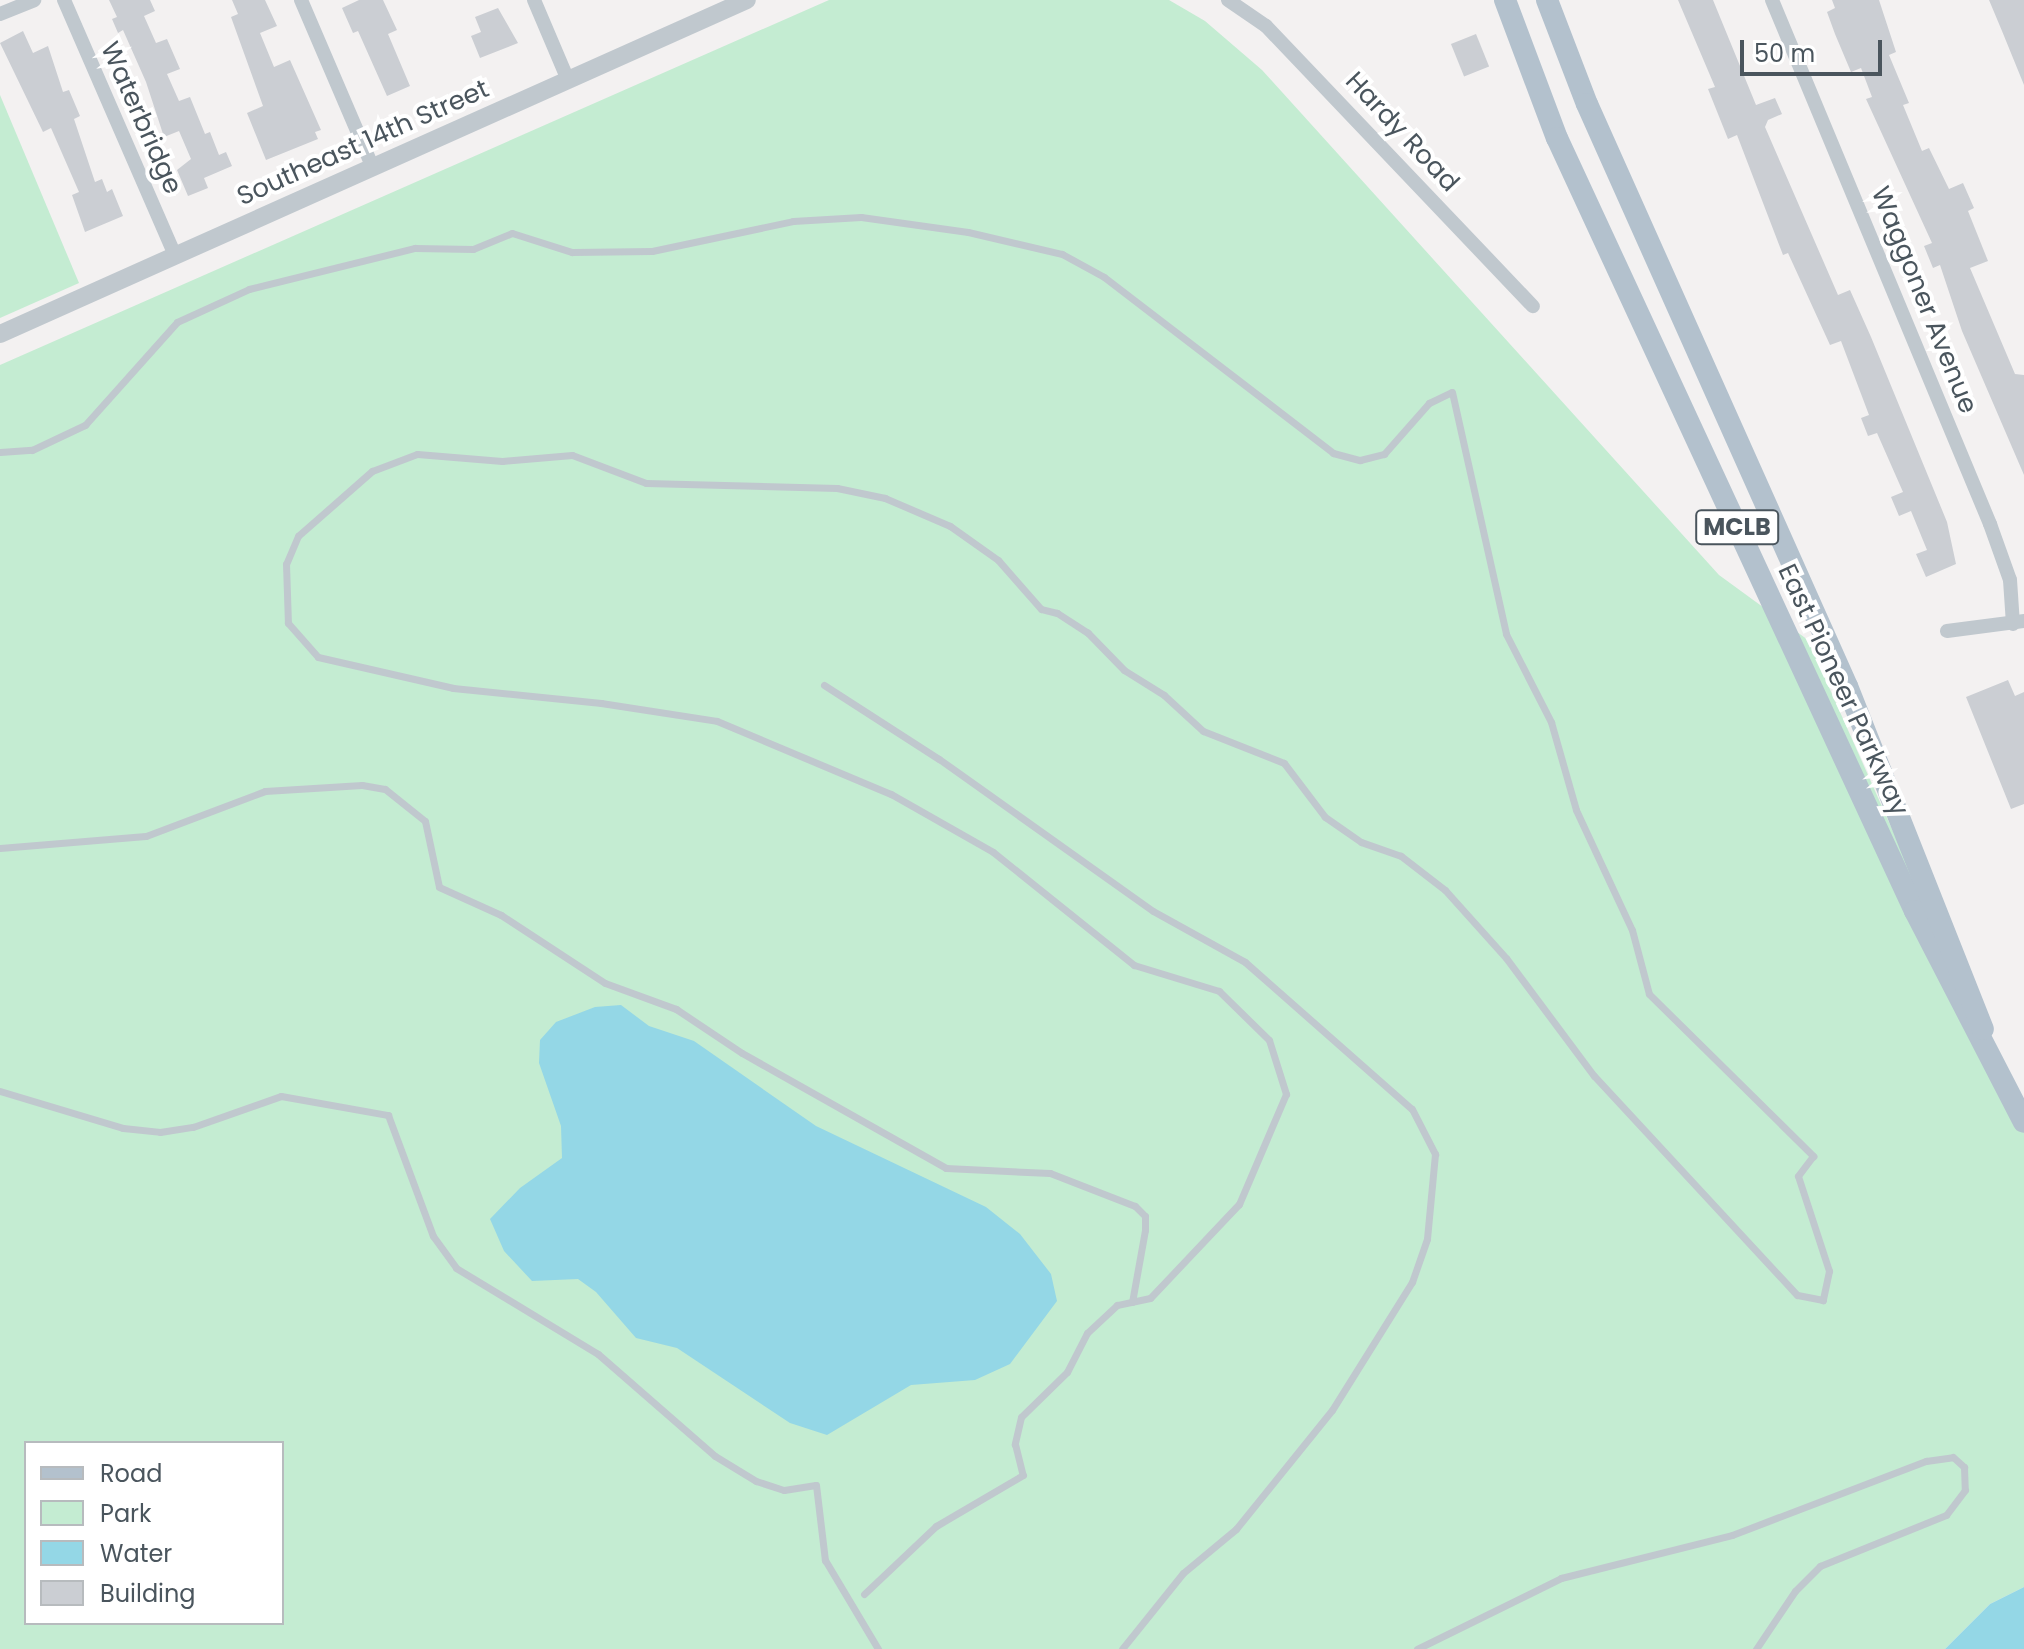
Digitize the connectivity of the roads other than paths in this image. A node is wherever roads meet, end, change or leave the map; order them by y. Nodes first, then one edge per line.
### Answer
1 (34, 0) edge
2 (64, 0) edge
3 (301, 0) edge
4 (534, 0) edge
5 (747, 0) edge
6 (1228, 0) edge
7 (1505, 0) edge
8 (1547, 0) edge
9 (1772, 0) edge
10 (0, 14) edge
11 (568, 80) junction
12 (373, 168) junction
13 (175, 255) junction
14 (1533, 306) dead end
15 (0, 334) edge
16 (0, 452) edge
17 (2018, 622) edge
18 (1947, 631) dead end
19 (824, 685) dead end
20 (0, 848) edge
21 (1987, 1046) junction
22 (0, 1091) edge
23 (2024, 1122) edge
24 (1132, 1302) junction
25 (864, 1594) dead end
26 (878, 1649) edge
27 (1122, 1649) edge
28 (1417, 1649) edge
29 (1756, 1649) edge

1 - 10 street
2 - 13 street, Waterbridge
3 - 12 street
4 - 11 street
5 - 11 street, Southeast 14th Street
6 - 14 street, Hardy Road
7 - 21 main road, East Pioneer Parkway / MCLB
8 - 21 main road, East Pioneer Parkway / MCLB
9 - 17 street, Waggoner Avenue
11 - 12 street, Southeast 14th Street
12 - 13 street, Southeast 14th Street
13 - 15 street, Southeast 14th Street
16 - 24 lane
17 - 18 street
19 - 27 lane
20 - 24 lane
21 - 23 main road, East Pioneer Parkway / MCLB
22 - 26 lane
24 - 25 lane
28 - 29 lane

